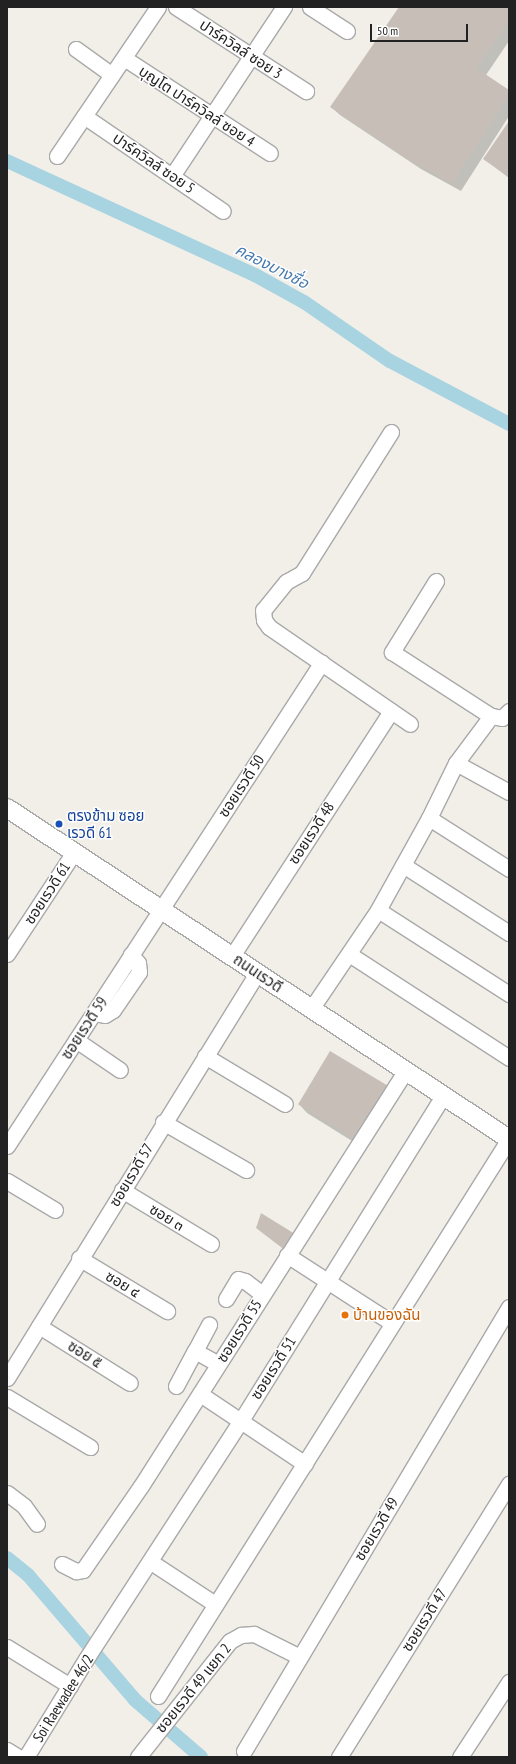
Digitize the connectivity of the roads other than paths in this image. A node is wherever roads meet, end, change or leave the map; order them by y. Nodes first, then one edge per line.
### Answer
1 (158, 7) edge
2 (176, 7) edge
3 (284, 7) edge
4 (310, 7) edge
5 (346, 30) dead end
6 (76, 49) dead end
7 (251, 55) junction
8 (124, 58) junction
9 (112, 75) junction
10 (306, 91) dead end
11 (212, 115) junction
12 (84, 116) junction
13 (270, 153) dead end
14 (57, 156) dead end
15 (172, 176) junction
16 (223, 210) dead end
17 (392, 432) dead end
18 (436, 582) dead end
19 (322, 662) junction
20 (391, 711) junction
21 (509, 711) edge
22 (492, 716) junction
23 (410, 724) dead end
24 (456, 763) junction
25 (507, 785) edge
26 (7, 808) edge
27 (429, 818) junction
28 (74, 852) junction
29 (403, 865) junction
30 (509, 869) edge
31 (161, 910) junction
32 (378, 910) junction
33 (509, 933) edge
34 (7, 954) edge
35 (348, 954) junction
36 (232, 956) junction
37 (257, 973) junction
38 (509, 994) edge
39 (311, 1009) junction
40 (76, 1040) junction
41 (205, 1056) junction
42 (509, 1058) edge
43 (120, 1070) dead end
44 (405, 1071) junction
45 (443, 1096) junction
46 (285, 1104) dead end
47 (163, 1122) junction
48 (509, 1139) edge
49 (7, 1146) edge
50 (246, 1170) dead end
51 (7, 1181) edge
52 (122, 1190) junction
53 (55, 1210) dead end
54 (211, 1244) dead end
55 (287, 1254) junction
56 (79, 1258) junction
57 (328, 1282) junction
58 (262, 1294) junction
59 (226, 1298) dead end
60 (509, 1307) edge
61 (167, 1311) dead end
62 (392, 1323) junction
63 (209, 1325) dead end
64 (39, 1326) junction
65 (195, 1351) junction
66 (218, 1364) junction
67 (7, 1378) edge
68 (130, 1383) dead end
69 (176, 1386) dead end
70 (200, 1394) junction
71 (7, 1397) edge
72 (240, 1422) junction
73 (90, 1447) dead end
74 (304, 1464) junction
75 (509, 1484) edge
76 (7, 1493) edge
77 (37, 1524) dead end
78 (151, 1562) junction
79 (62, 1564) dead end
80 (215, 1604) junction
81 (100, 1639) joint
82 (7, 1647) edge
83 (300, 1656) junction
84 (509, 1682) edge
85 (70, 1686) junction
86 (158, 1696) dead end
87 (7, 1750) edge
88 (244, 1751) dead end
89 (18, 1757) edge
90 (26, 1757) edge
91 (138, 1757) edge
92 (340, 1757) edge
93 (460, 1757) edge

1 - 8 street
2 - 7 street, ปาร์ควิลล์ ซอย 3
3 - 7 street
4 - 5 street
6 - 9 street
7 - 10 street, ปาร์ควิลล์ ซอย 3
7 - 11 street
8 - 9 street
8 - 11 street, บุญโต ปาร์ควิลล์ ซอย 4
9 - 12 street
11 - 13 street, บุญโต ปาร์ควิลล์ ซอย 4
11 - 15 street
12 - 14 street
12 - 15 street, ปาร์ควิลล์ ซอย 5
15 - 16 street, ปาร์ควิลล์ ซอย 5
17 - 19 street
18 - 22 street
19 - 20 street
19 - 31 street, ซอยเรวดี 50
20 - 23 street
20 - 36 street, ซอยเรวดี 48
21 - 22 street
22 - 24 street
24 - 25 street
24 - 27 street
26 - 28 street, ถนนเรวดี
27 - 29 street
27 - 30 street
28 - 31 street, ถนนเรวดี
28 - 34 street, ซอยเรวดี 61
29 - 32 street
29 - 33 street
31 - 36 street, ถนนเรวดี
31 - 40 street, ซอยเรวดี 59
32 - 35 street
32 - 38 street
35 - 39 street
35 - 42 street
36 - 37 street, ถนนเรวดี
37 - 39 street, ถนนเรวดี
37 - 41 street, ซอยเรวดี 57
39 - 44 street, ถนนเรวดี
40 - 43 street
40 - 49 street, ซอยเรวดี 59
41 - 46 street
41 - 47 street, ซอยเรวดี 57
44 - 45 street, ถนนเรวดี
44 - 55 street, ซอยเรวดี 55
45 - 48 street, ถนนเรวดี
45 - 57 street, ซอยเรวดี 51
47 - 50 street
47 - 52 street, ซอยเรวดี 57
48 - 62 street
51 - 53 street
52 - 54 street, ซอย ๓
52 - 56 street, ซอยเรวดี 57
55 - 57 street
55 - 58 street, ซอยเรวดี 55
56 - 61 street, ซอย ๔
56 - 64 street, ซอยเรวดี 57
57 - 62 street
57 - 72 street, ซอยเรวดี 51
58 - 59 street
58 - 66 street, ซอยเรวดี 55
60 - 83 street, ซอยเรวดี 49
62 - 74 street
63 - 65 street
64 - 67 street, ซอยเรวดี 57
64 - 68 street, ซอย ๕
65 - 66 street
65 - 69 street
66 - 70 street, ซอยเรวดี 55
70 - 72 street
70 - 79 street, ซอยเรวดี 55
71 - 73 street
72 - 74 street
72 - 78 street, ซอยเรวดี 51
74 - 80 street
75 - 92 street, ซอยเรวดี 47
76 - 77 street
78 - 80 street
78 - 81 street, ซอยเรวดี 51
80 - 86 street
81 - 85 street, Soi Raewadee 46/2
82 - 85 street
83 - 88 street, ซอยเรวดี 49
83 - 91 street, ซอยเรวดี 49 แยก 2
84 - 93 street
85 - 90 street, Soi Raewadee 46/2
87 - 89 street

